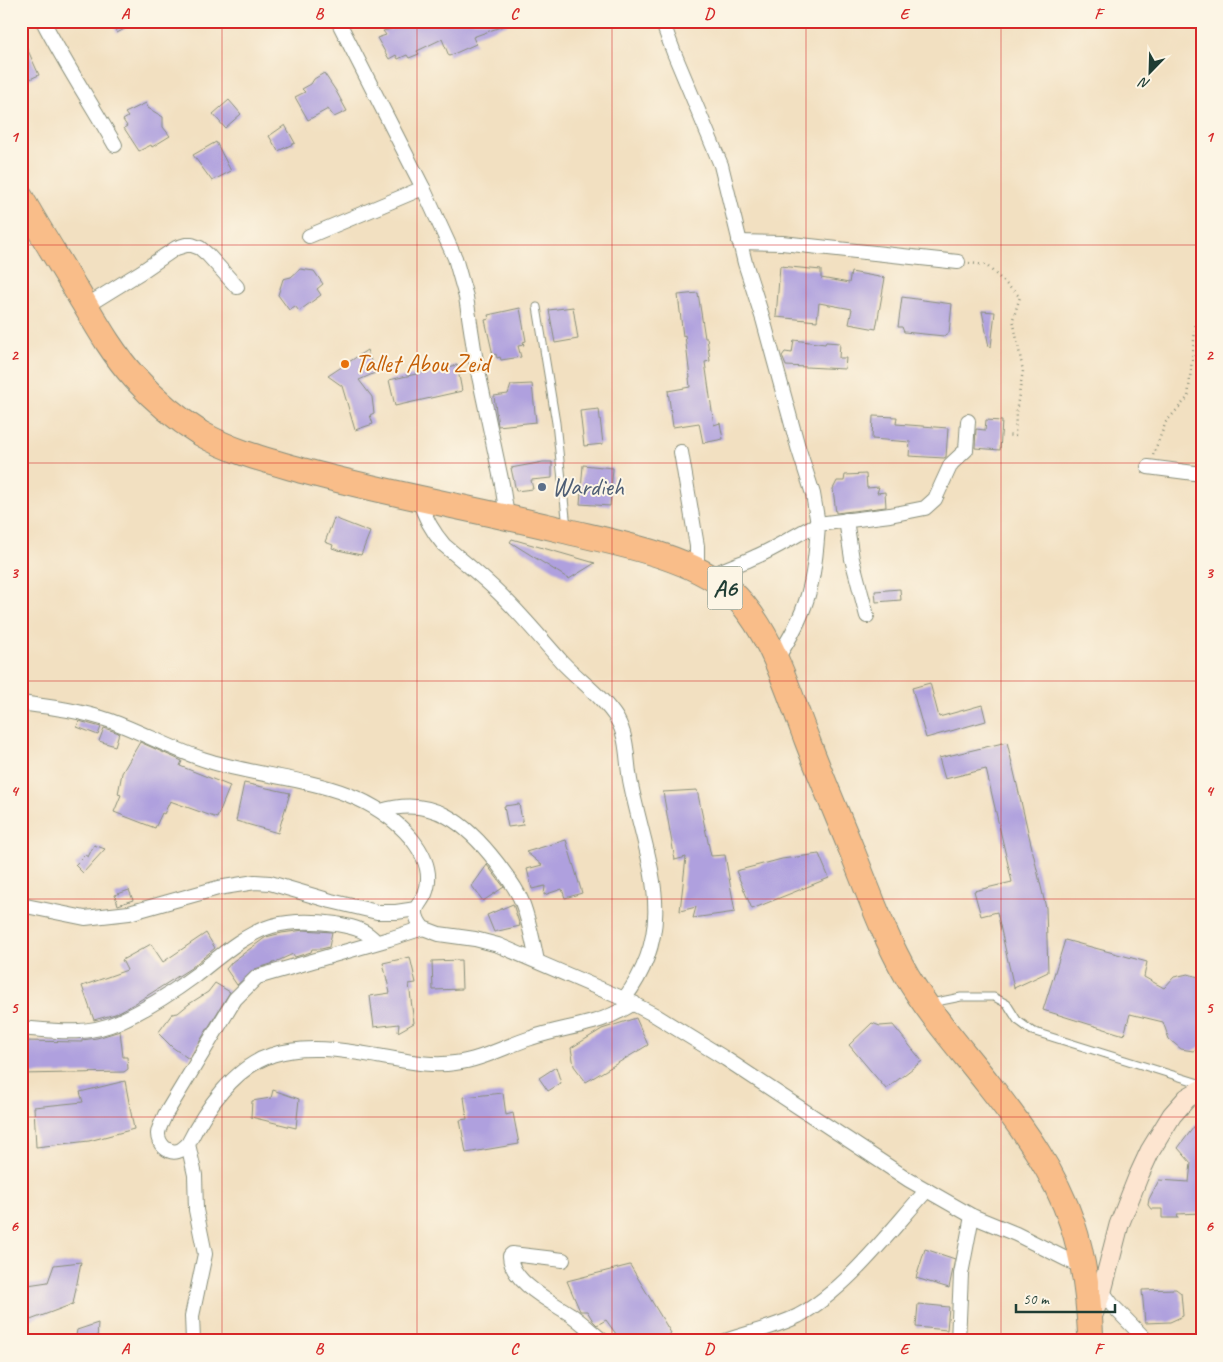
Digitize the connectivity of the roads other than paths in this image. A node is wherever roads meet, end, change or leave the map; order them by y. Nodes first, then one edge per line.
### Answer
1 (43, 21) edge
2 (338, 21) edge
3 (662, 21) edge
4 (115, 145) dead end
5 (423, 188) junction
6 (21, 198) edge
7 (309, 236) dead end
8 (739, 242) junction
9 (958, 262) road end
10 (237, 287) dead end
11 (86, 306) junction
12 (538, 307) dead end
13 (968, 421) dead end
14 (681, 452) dead end
15 (1148, 467) road end
16 (1202, 474) edge
17 (419, 497) junction
18 (507, 516) junction
19 (846, 520) junction
20 (818, 524) junction
21 (568, 531) junction
22 (704, 573) junction
23 (867, 616) dead end
24 (775, 661) junction
25 (21, 703) edge
26 (381, 811) junction
27 (21, 905) edge
28 (416, 909) junction
29 (423, 928) junction
30 (376, 942) junction
31 (536, 961) junction
32 (629, 1001) junction
33 (924, 1004) junction
34 (21, 1028) edge
35 (1202, 1084) edge
36 (1202, 1089) edge
37 (188, 1144) junction
38 (927, 1190) junction
39 (972, 1216) junction
40 (563, 1260) dead end
41 (1082, 1267) junction
42 (1102, 1291) junction
43 (1091, 1331) edge
44 (193, 1341) edge
45 (604, 1341) edge
46 (725, 1341) edge
47 (958, 1341) edge
48 (1147, 1341) edge

1 - 4 street
2 - 5 street
3 - 8 street
5 - 7 street
5 - 18 street
6 - 11 highway, A6
8 - 9 street
8 - 20 street
10 - 11 street
11 - 17 highway, A6
12 - 21 lane
13 - 19 street
14 - 22 street
15 - 16 street
17 - 18 highway, A6
17 - 32 street
18 - 21 highway, A6
19 - 20 street
19 - 23 street
20 - 22 street
20 - 24 street
21 - 22 highway, A6
22 - 24 highway, A6
24 - 33 highway, A6
25 - 26 street
26 - 28 street
26 - 31 street
27 - 28 street
28 - 29 street
29 - 30 street
29 - 31 street
30 - 34 street
30 - 37 street
31 - 32 street
32 - 37 street
32 - 38 street
33 - 35 lane
33 - 41 highway, A6
36 - 42 street
37 - 44 street
38 - 39 street
38 - 46 street
39 - 41 street
39 - 47 street
40 - 45 street
41 - 43 highway, A6
42 - 43 street
42 - 48 street

